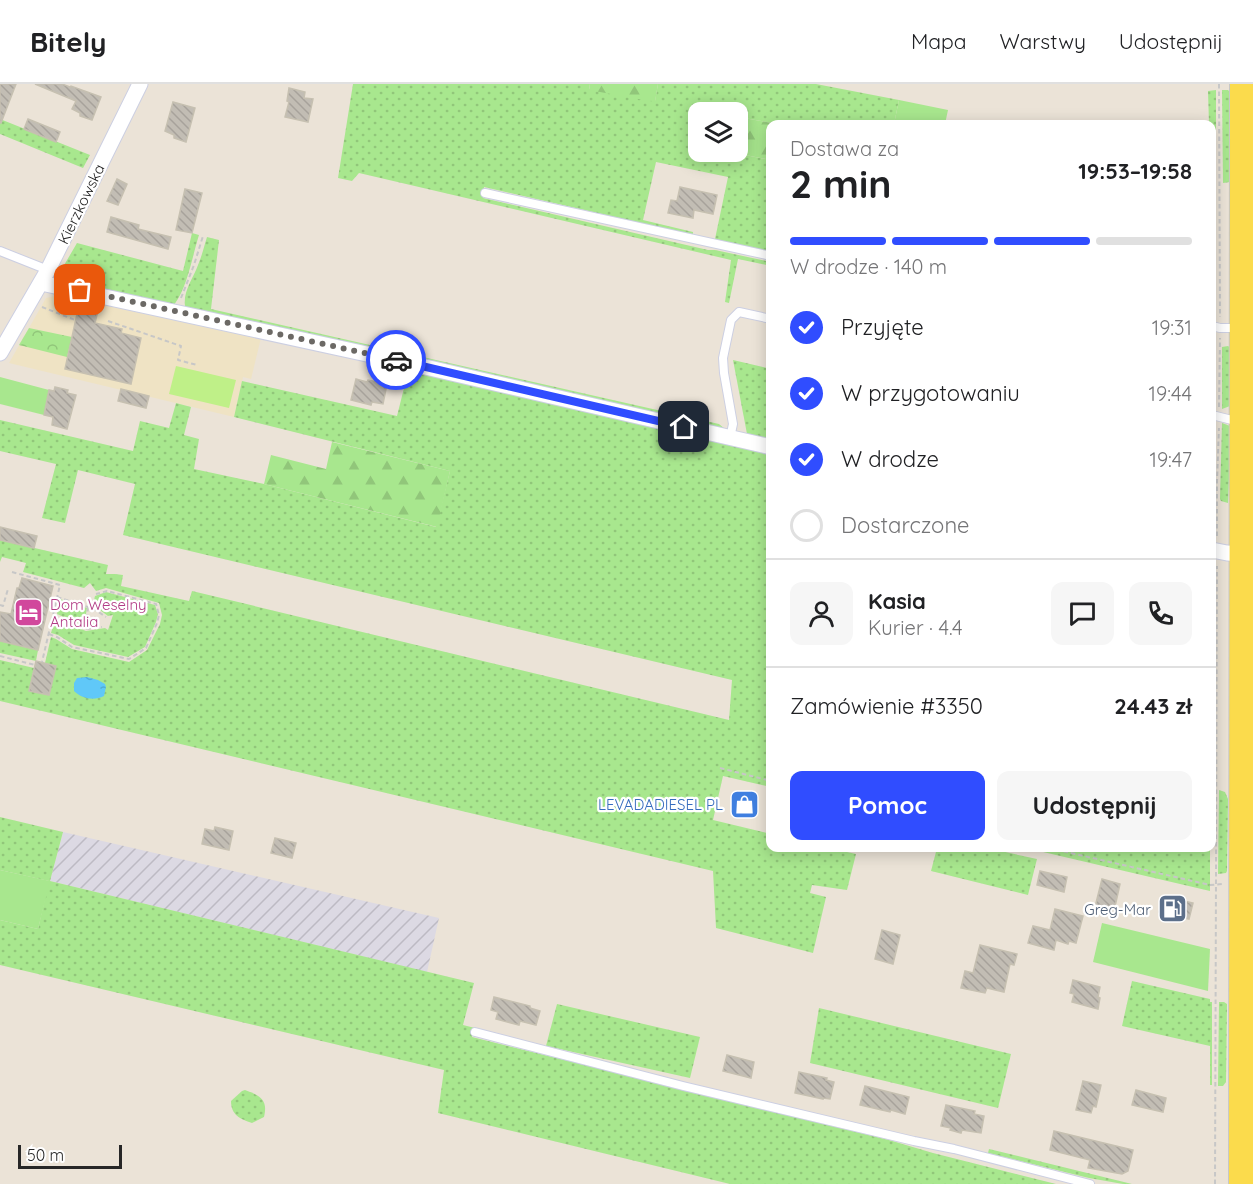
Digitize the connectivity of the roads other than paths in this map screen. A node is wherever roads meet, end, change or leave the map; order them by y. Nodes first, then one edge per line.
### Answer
1 (140, 84) edge
2 (1243, 84) edge
3 (485, 193) dead end
4 (0, 251) edge
5 (766, 255) edge
6 (44, 277) junction
7 (766, 318) edge
8 (1225, 327) edge
9 (0, 353) edge
10 (1225, 418) edge
11 (730, 438) junction
12 (766, 446) edge
13 (1216, 551) edge
14 (1242, 554) junction
15 (475, 1032) dead end
16 (1090, 1184) edge
17 (1242, 1184) edge

1 - 6 street, Kierzkowska
2 - 8 main road
3 - 5 lane
4 - 6 lane
6 - 9 street, Kierzkowska
6 - 11 street
7 - 11 lane
8 - 10 main road
10 - 14 main road
11 - 12 street
13 - 14 street
14 - 17 main road
15 - 16 lane

